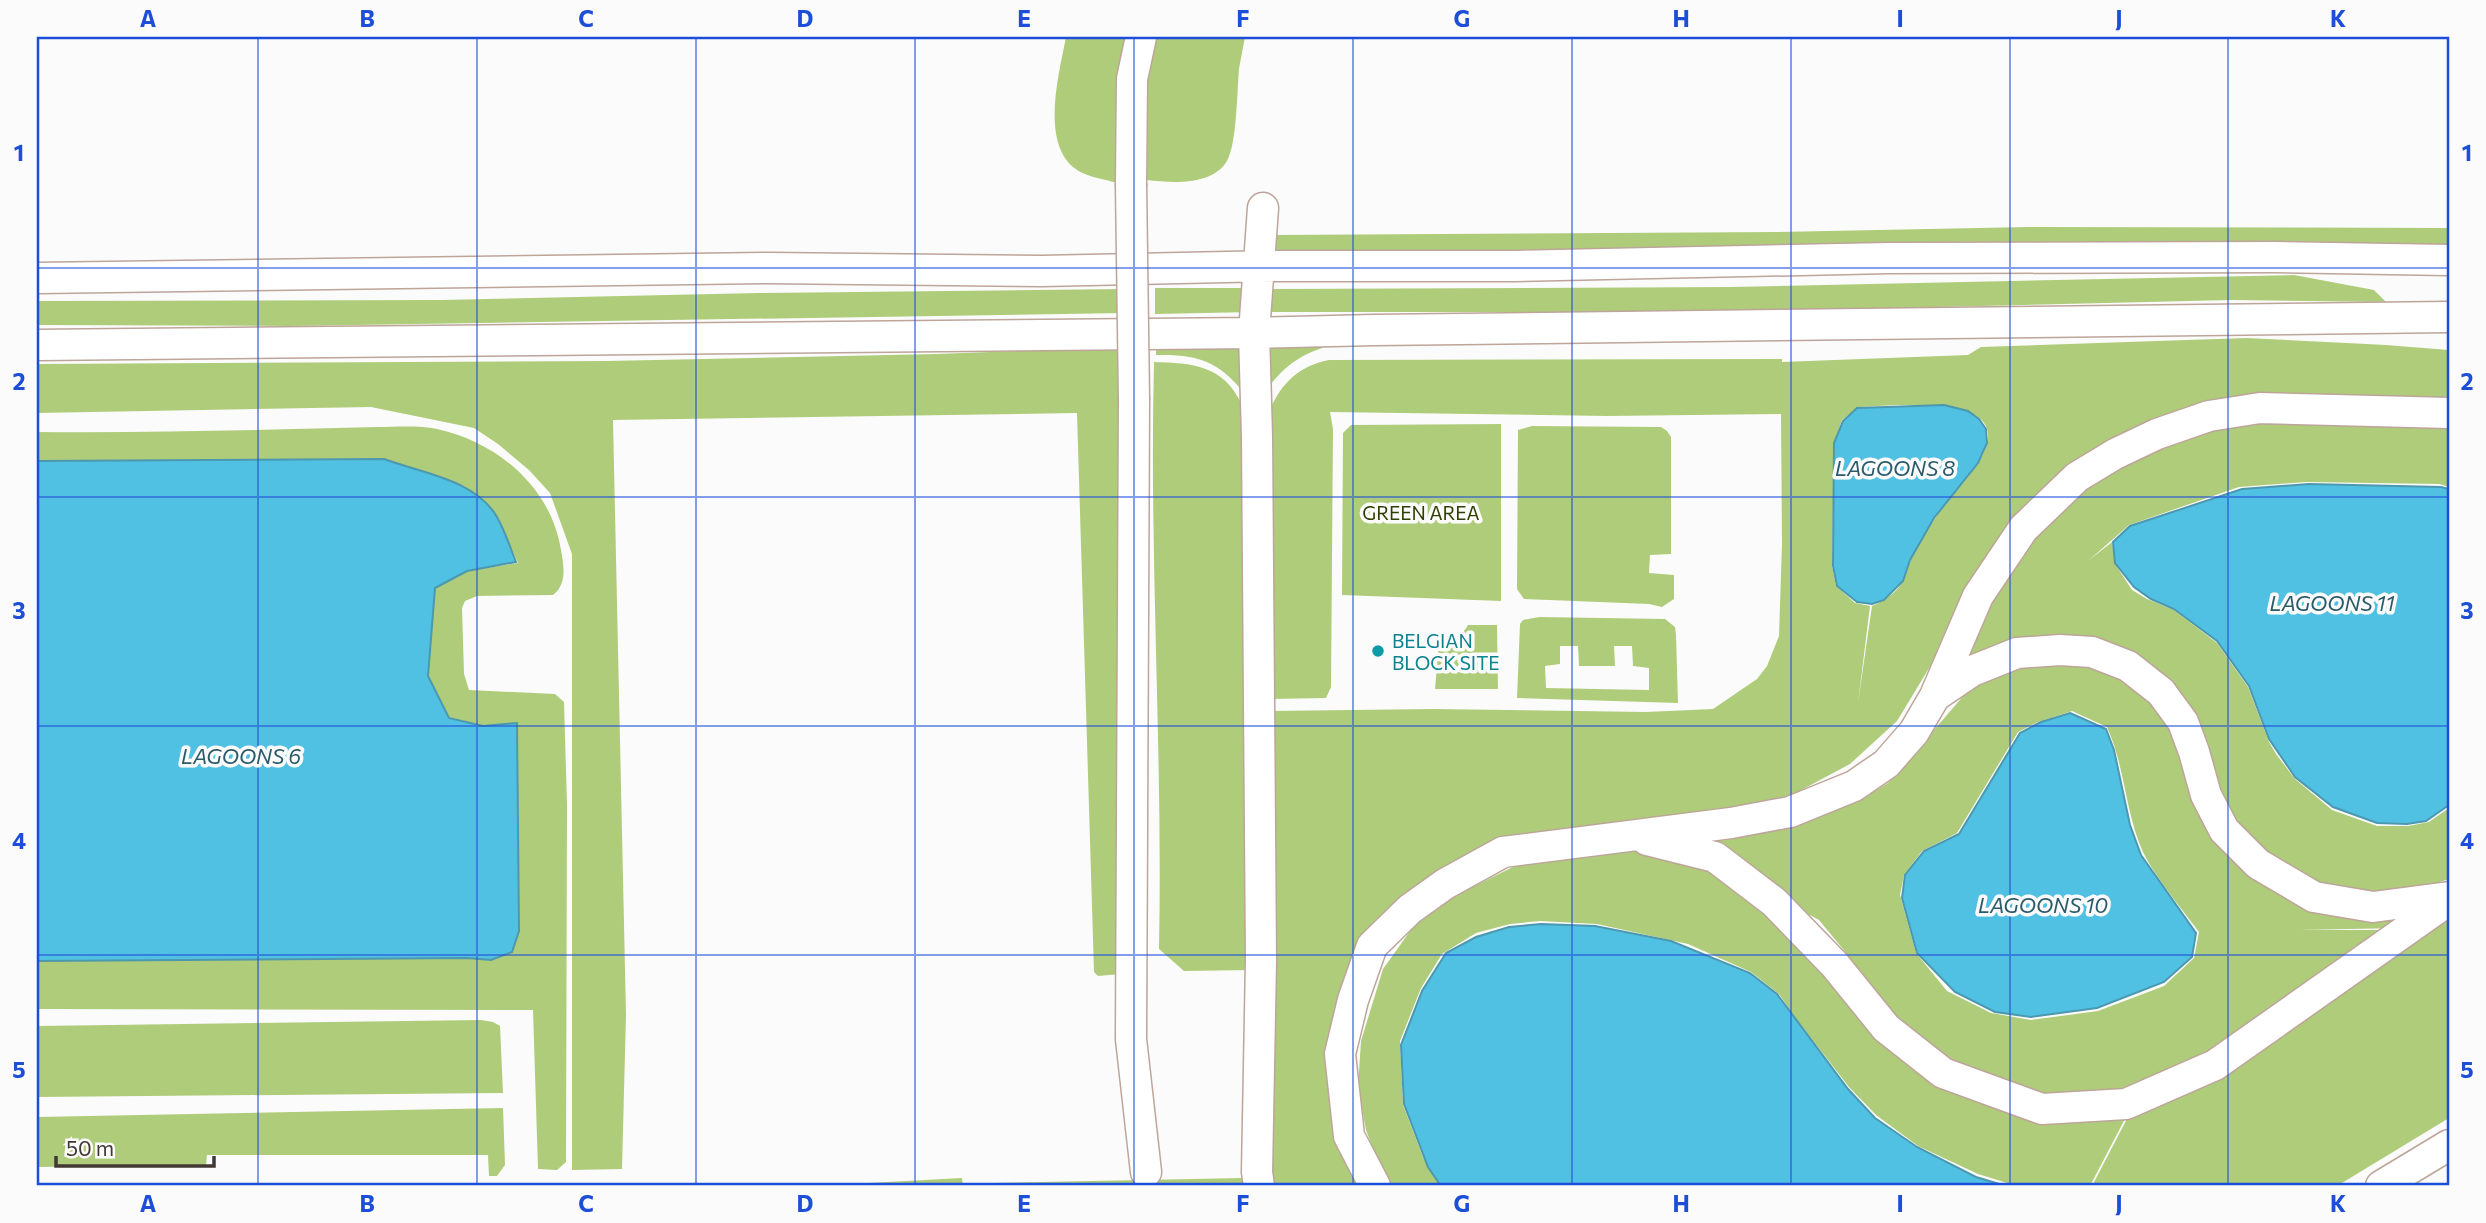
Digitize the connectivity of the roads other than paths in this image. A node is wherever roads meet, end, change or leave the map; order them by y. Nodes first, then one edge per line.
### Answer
1 (1141, 37) edge
2 (1263, 208) dead end
3 (2449, 260) edge
4 (1259, 266) junction
5 (37, 278) edge
6 (2449, 317) edge
7 (1254, 333) junction
8 (37, 345) edge
9 (2449, 413) edge
10 (1935, 696) junction
11 (1630, 835) junction
12 (2449, 899) edge
13 (2449, 1145) edge
14 (2449, 1167) edge
15 (1146, 1172) dead end
16 (1259, 1186) edge
17 (1375, 1186) edge
18 (2381, 1186) edge
19 (2416, 1186) edge

1 - 15 street, bridge
2 - 4 street
3 - 4 street
4 - 5 street
4 - 7 street
6 - 7 street
7 - 8 street
7 - 16 street
9 - 10 street
10 - 11 street
10 - 12 street
11 - 12 street
11 - 17 street
13 - 18 street
14 - 19 street

